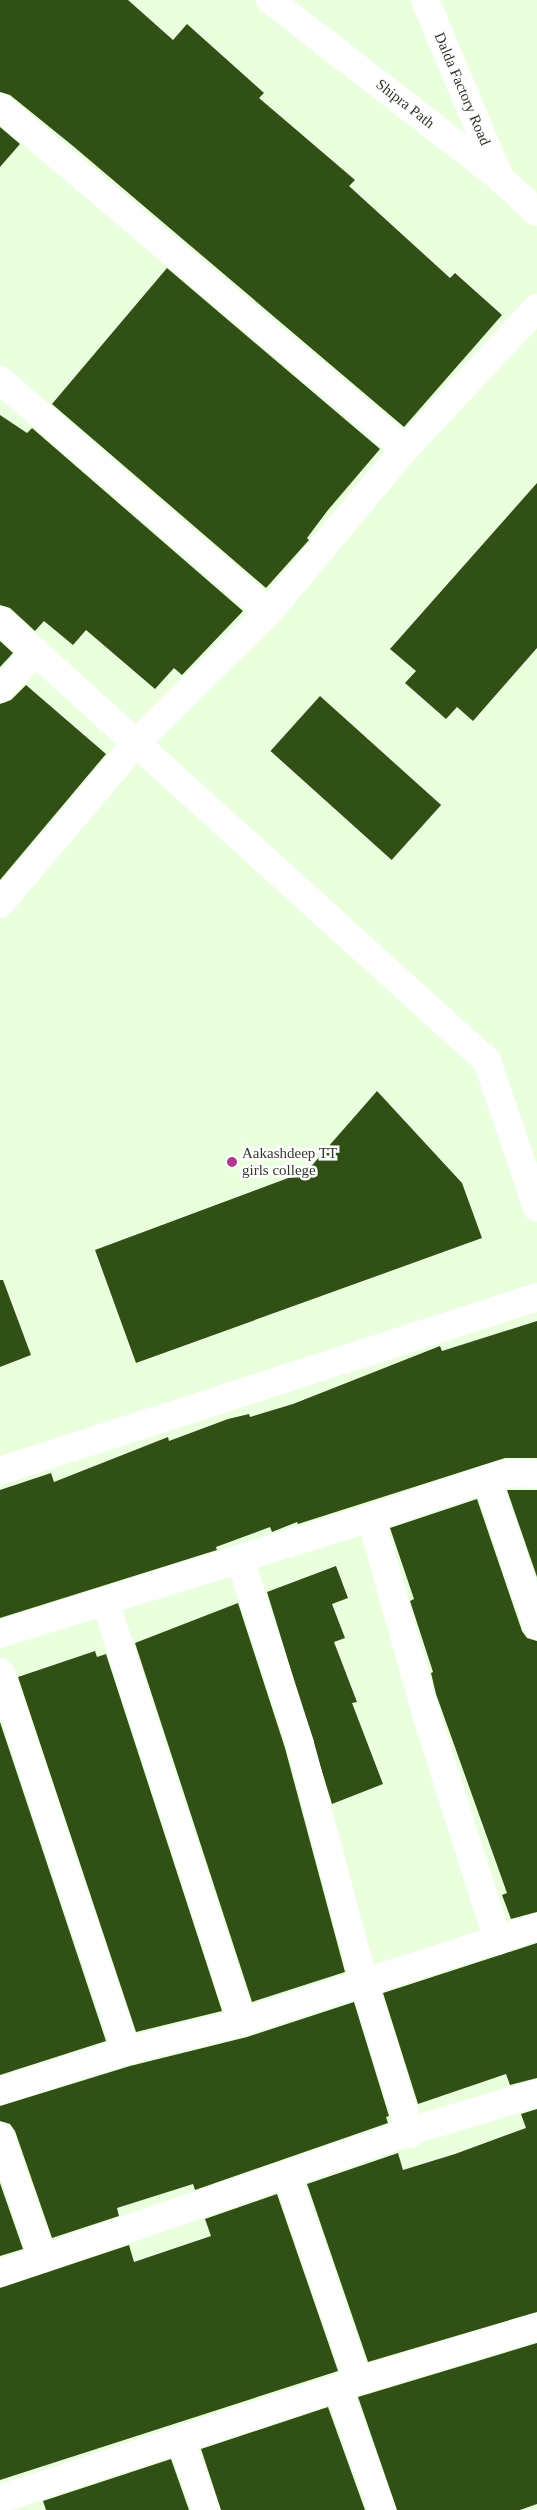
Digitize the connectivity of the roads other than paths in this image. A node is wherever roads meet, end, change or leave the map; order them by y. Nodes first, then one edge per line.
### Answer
1 (270, 0) edge
2 (425, 0) edge
3 (0, 107) edge
4 (500, 178) junction
5 (537, 212) edge
6 (537, 308) edge
7 (0, 380) edge
8 (405, 449) junction
9 (269, 612) junction
10 (0, 620) edge
11 (36, 652) junction
12 (0, 688) edge
13 (137, 742) junction
14 (0, 904) edge
15 (537, 1208) edge
16 (537, 1297) edge
17 (0, 1470) edge
18 (537, 1474) edge
19 (487, 1479) junction
20 (371, 1518) junction
21 (240, 1559) junction
22 (104, 1601) junction
23 (537, 1626) edge
24 (0, 1634) edge
25 (0, 1672) edge
26 (537, 1927) edge
27 (498, 1941) junction
28 (364, 1983) junction
29 (242, 2022) junction
30 (126, 2052) junction
31 (0, 2091) edge
32 (537, 2093) edge
33 (411, 2134) junction
34 (0, 2136) edge
35 (287, 2174) junction
36 (43, 2259) junction
37 (0, 2273) edge
38 (537, 2327) edge
39 (348, 2385) junction
40 (181, 2441) junction
41 (0, 2499) edge
42 (32, 2500) edge
43 (206, 2510) edge
44 (382, 2510) edge

1 - 4 street, Shipra Path
2 - 4 street, Dalda Factory Road
3 - 8 street
4 - 5 street, Shipra Path
6 - 8 street
7 - 9 street
8 - 9 street
9 - 13 street
10 - 11 street
11 - 12 street
11 - 13 street
13 - 14 street
13 - 15 street
16 - 17 street
18 - 19 street
19 - 20 street
19 - 23 street
20 - 21 street
20 - 27 street
21 - 22 street
21 - 28 street
22 - 24 street
22 - 29 street
25 - 30 street
26 - 27 street
27 - 28 street
28 - 29 street
28 - 33 street
29 - 30 street
30 - 31 street
32 - 33 street
33 - 35 street
34 - 36 street
35 - 36 street
35 - 39 street
36 - 37 street
38 - 39 street
39 - 40 street
39 - 44 street
40 - 42 street
40 - 43 street
41 - 42 street

